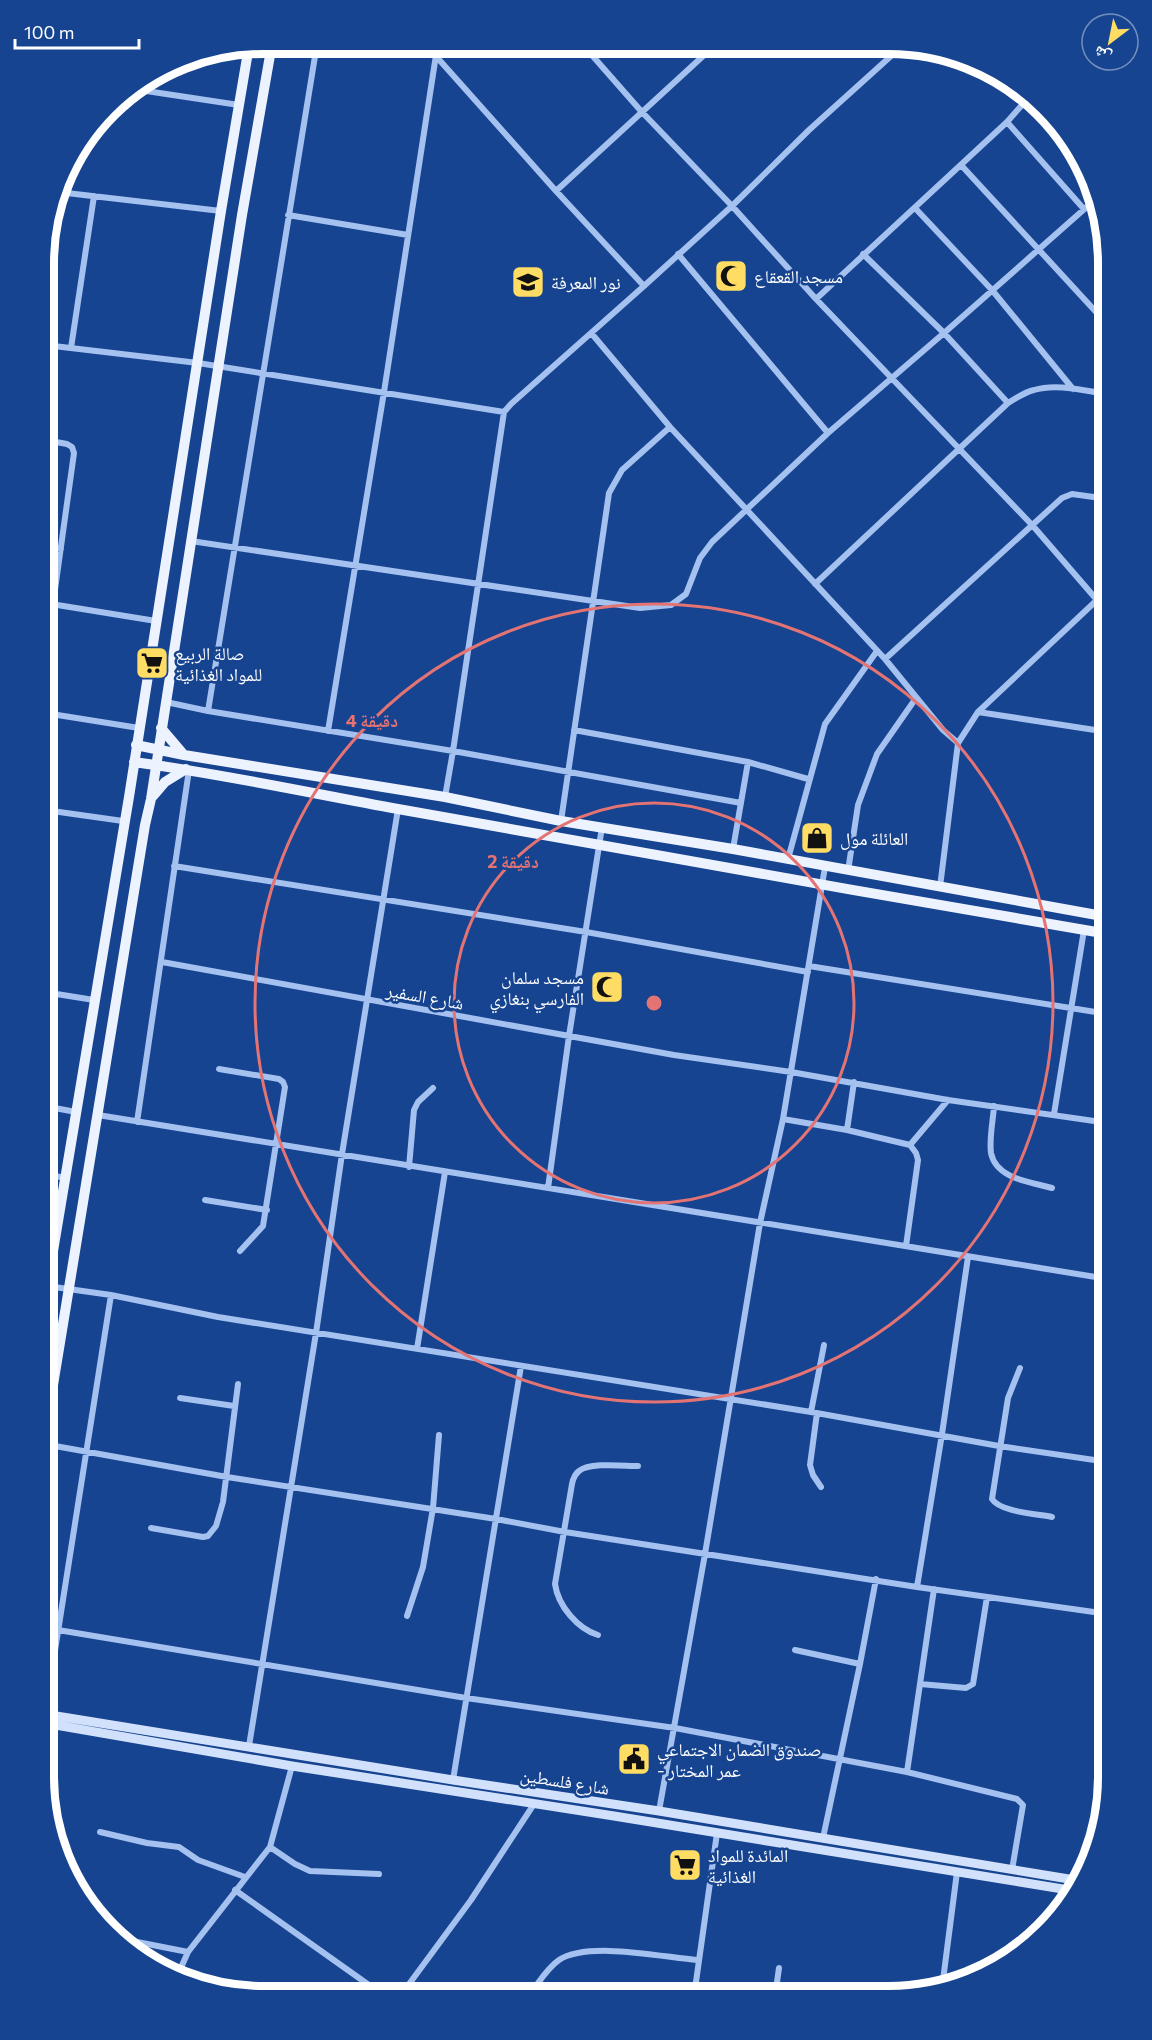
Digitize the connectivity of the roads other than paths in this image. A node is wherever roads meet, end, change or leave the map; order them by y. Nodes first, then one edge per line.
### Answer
1 (270, 54) edge
2 (315, 54) edge
3 (591, 54) edge
4 (705, 54) edge
5 (893, 54) edge
6 (247, 55) edge
7 (436, 55) joint
8 (145, 91) edge
9 (1024, 103) edge
10 (239, 105) junction
11 (641, 111) junction
12 (1008, 122) junction
13 (961, 165) junction
14 (555, 191) junction
15 (66, 193) edge
16 (94, 196) junction
17 (1089, 204) edge
18 (732, 206) junction
19 (915, 208) junction
20 (1083, 208) junction
21 (221, 211) junction
22 (288, 215) junction
23 (408, 235) junction
24 (1039, 248) junction
25 (678, 254) junction
26 (863, 254) junction
27 (644, 286) junction
28 (992, 290) junction
29 (816, 299) junction
30 (1098, 314) edge
31 (945, 333) junction
32 (592, 334) junction
33 (54, 346) edge
34 (71, 348) junction
35 (198, 363) junction
36 (220, 367) junction
37 (263, 373) junction
38 (893, 378) junction
39 (1073, 388) junction
40 (384, 392) junction
41 (1098, 393) edge
42 (1008, 403) junction
43 (504, 412) junction
44 (670, 427) junction
45 (828, 433) junction
46 (54, 442) edge
47 (960, 449) junction
48 (1098, 499) edge
49 (746, 510) junction
50 (1033, 525) junction
51 (191, 541) junction
52 (54, 548) edge
53 (234, 548) junction
54 (61, 549) junction
55 (355, 566) junction
56 (479, 584) junction
57 (814, 584) junction
58 (54, 597) edge
59 (1097, 600) joint
60 (592, 601) junction
61 (54, 604) edge
62 (156, 621) junction
63 (877, 651) junction
64 (885, 659) junction
65 (916, 698) junction
66 (165, 701) junction
67 (208, 711) junction
68 (978, 712) junction
69 (54, 714) edge
70 (139, 728) junction
71 (161, 728) junction
72 (574, 730) junction
73 (1098, 730) edge
74 (328, 731) junction
75 (958, 744) junction
76 (136, 745) junction
77 (158, 750) junction
78 (453, 751) junction
79 (184, 755) junction
80 (134, 762) junction
81 (748, 762) junction
82 (156, 765) junction
83 (187, 769) junction
84 (568, 772) junction
85 (322, 777) junction
86 (808, 779) junction
87 (319, 794) junction
88 (445, 797) junction
89 (151, 799) junction
90 (741, 804) junction
91 (398, 809) junction
92 (54, 811) edge
93 (123, 821) junction
94 (561, 821) junction
95 (602, 827) junction
96 (691, 842) junction
97 (600, 845) junction
98 (733, 849) junction
99 (788, 859) junction
100 (688, 860) junction
101 (174, 866) junction
102 (825, 867) junction
103 (848, 871) junction
104 (822, 884) junction
105 (940, 887) junction
106 (384, 899) junction
107 (1098, 914) edge
108 (1084, 930) junction
109 (586, 932) junction
110 (1098, 932) edge
111 (162, 962) junction
112 (808, 969) junction
113 (54, 994) edge
114 (94, 1000) junction
115 (368, 1001) junction
116 (1071, 1007) junction
117 (1098, 1012) edge
118 (569, 1036) junction
119 (219, 1069) dead end
120 (791, 1072) junction
121 (854, 1082) junction
122 (433, 1088) dead end
123 (948, 1100) junction
124 (994, 1106) junction
125 (54, 1108) edge
126 (76, 1112) junction
127 (1054, 1114) junction
128 (98, 1115) junction
129 (783, 1119) junction
130 (1098, 1121) edge
131 (137, 1122) junction
132 (847, 1130) junction
133 (276, 1144) junction
134 (910, 1145) junction
135 (342, 1154) junction
136 (409, 1167) junction
137 (445, 1172) junction
138 (54, 1176) edge
139 (66, 1178) junction
140 (548, 1188) junction
141 (1052, 1188) dead end
142 (205, 1200) dead end
143 (267, 1210) junction
144 (54, 1222) edge
145 (760, 1223) junction
146 (906, 1246) junction
147 (240, 1251) dead end
148 (968, 1257) junction
149 (1098, 1277) edge
150 (54, 1287) edge
151 (69, 1290) junction
152 (111, 1295) junction
153 (316, 1333) junction
154 (824, 1345) dead end
155 (417, 1349) junction
156 (521, 1366) junction
157 (1020, 1368) dead end
158 (54, 1381) edge
159 (238, 1384) dead end
160 (180, 1398) dead end
161 (730, 1400) junction
162 (234, 1406) junction
163 (814, 1412) junction
164 (942, 1434) junction
165 (440, 1435) dead end
166 (54, 1444) edge
167 (999, 1446) junction
168 (87, 1452) junction
169 (1098, 1461) edge
170 (638, 1466) dead end
171 (227, 1477) junction
172 (290, 1487) junction
173 (821, 1487) dead end
174 (433, 1508) junction
175 (1052, 1517) dead end
176 (496, 1519) junction
177 (151, 1528) dead end
178 (565, 1532) junction
179 (705, 1554) junction
180 (876, 1579) junction
181 (916, 1587) junction
182 (934, 1589) junction
183 (987, 1597) junction
184 (1098, 1613) edge
185 (407, 1616) dead end
186 (58, 1630) junction
187 (598, 1635) dead end
188 (795, 1650) dead end
189 (54, 1655) edge
190 (261, 1665) junction
191 (860, 1665) junction
192 (920, 1684) junction
193 (466, 1698) junction
194 (54, 1718) edge
195 (54, 1719) edge
196 (675, 1728) junction
197 (249, 1746) junction
198 (838, 1759) junction
199 (292, 1766) junction
200 (907, 1772) junction
201 (453, 1780) junction
202 (534, 1804) junction
203 (615, 1805) junction
204 (659, 1811) junction
205 (614, 1816) junction
206 (99, 1832) dead end
207 (717, 1833) junction
208 (823, 1838) junction
209 (270, 1847) junction
210 (1012, 1869) junction
211 (957, 1872) junction
212 (379, 1874) dead end
213 (244, 1877) junction
214 (1071, 1879) edge
215 (1065, 1889) edge
216 (235, 1890) junction
217 (134, 1941) edge
218 (188, 1952) junction
219 (698, 1960) junction
220 (779, 1968) dead end
221 (180, 1969) edge
222 (943, 1979) edge
223 (370, 1986) edge
224 (408, 1986) edge
225 (537, 1986) edge
226 (695, 1986) edge
227 (776, 1986) edge

1 - 36 main road
2 - 22 street
3 - 11 street
4 - 11 street
5 - 18 street
6 - 10 main road
7 - 14 street
7 - 23 street
8 - 10 street
9 - 12 street
10 - 21 main road
11 - 14 street
11 - 18 street
12 - 13 street
12 - 20 street
13 - 19 street
13 - 24 street
14 - 27 street
15 - 16 street
16 - 21 street
16 - 34 street
17 - 20 street
18 - 25 street
18 - 29 street
19 - 26 street
19 - 28 street
20 - 24 street
21 - 35 main road
22 - 23 street
22 - 37 street
23 - 40 street
24 - 28 street
24 - 30 street
25 - 27 street
25 - 45 street
26 - 29 street
26 - 31 street
27 - 32 street
28 - 31 street
28 - 39 street
29 - 38 street
31 - 38 street
31 - 42 street
32 - 43 street
32 - 44 street
33 - 34 street
34 - 35 street
35 - 36 street
35 - 62 main road
36 - 37 street
36 - 51 main road
37 - 40 street
37 - 53 street
38 - 45 street
38 - 47 street
39 - 41 street
39 - 42 street
40 - 43 street
40 - 55 street
42 - 47 street
43 - 56 street
44 - 49 street
44 - 60 street
45 - 49 street
46 - 54 street
47 - 50 street
47 - 57 street
48 - 50 street
49 - 57 street
49 - 60 street
50 - 59 street
50 - 64 street
51 - 53 street
51 - 66 main road
52 - 54 street
53 - 55 street
53 - 67 street
54 - 58 street
55 - 56 street
55 - 74 street
56 - 60 street
56 - 78 street
57 - 63 street
59 - 68 street
60 - 72 street
61 - 62 street
62 - 70 main road
63 - 64 street
63 - 86 street
64 - 65 street
65 - 75 street
65 - 103 street
66 - 67 street
66 - 71 main road
67 - 74 street
68 - 73 street
68 - 75 street
69 - 70 street
70 - 76 main road
71 - 77 main road
71 - 79 main road
72 - 81 street
72 - 84 street
74 - 78 street
75 - 105 street
76 - 77 main road
76 - 80 main road
77 - 79 main road
77 - 82 main road
78 - 84 street
78 - 88 street
79 - 85 main road
80 - 82 main road
80 - 93 main road
81 - 86 street
81 - 90 street
82 - 83 main road
82 - 89 main road
83 - 87 main road
83 - 89 main road
83 - 101 street
84 - 90 street
84 - 94 street
85 - 87 main road
85 - 88 main road
86 - 99 street
87 - 91 main road
88 - 94 main road
89 - 128 main road
90 - 98 street
91 - 97 main road
91 - 106 street
92 - 93 street
93 - 114 main road
94 - 95 main road
95 - 96 main road
95 - 97 street
96 - 98 main road
96 - 100 main road
97 - 100 main road
97 - 109 street
98 - 99 main road
99 - 102 main road
100 - 104 main road
101 - 106 street
101 - 111 street
102 - 103 main road
102 - 104 street
103 - 105 main road
104 - 108 main road
104 - 112 street
105 - 107 main road
106 - 109 street
106 - 115 street
108 - 110 main road
108 - 116 street
109 - 112 street
109 - 118 street
111 - 115 street, شارع السفير
111 - 131 street
112 - 116 street
112 - 120 street
113 - 114 street
114 - 126 main road
115 - 118 street, شارع السفير
115 - 135 street
116 - 117 street
116 - 127 street
118 - 120 street, شارع السفير
118 - 140 street
119 - 133 street
120 - 121 street, شارع السفير
120 - 129 street
121 - 123 street, شارع السفير
121 - 132 street
122 - 136 street
123 - 124 street, شارع السفير
123 - 134 street
124 - 127 street, شارع السفير
124 - 141 street
125 - 126 street
126 - 139 main road
127 - 130 street, شارع السفير
128 - 131 street
128 - 151 main road
129 - 132 street
129 - 145 street
131 - 133 street
132 - 134 street
133 - 135 street
133 - 143 street
134 - 146 street
135 - 136 street
135 - 153 street
136 - 137 street
137 - 140 street
137 - 155 street
138 - 139 street
139 - 144 main road
140 - 145 street
142 - 143 street
143 - 147 street
145 - 146 street
145 - 161 street
146 - 148 street
148 - 149 street
148 - 164 street
150 - 151 street
151 - 152 street
151 - 158 main road
152 - 153 street
152 - 168 street
153 - 155 street
153 - 172 street
154 - 163 street
155 - 156 street
156 - 161 street
156 - 176 street
157 - 167 street
159 - 162 street
160 - 162 street
161 - 163 street
161 - 179 street
162 - 171 street
163 - 164 street
163 - 173 street
164 - 167 street
164 - 181 street
165 - 174 street
166 - 168 street
167 - 169 street
167 - 175 street
168 - 171 street
168 - 186 street
170 - 178 street
171 - 172 street
171 - 177 street
172 - 174 street
172 - 190 street
174 - 176 street
174 - 185 street
176 - 178 street
176 - 193 street
178 - 179 street
178 - 187 street
179 - 180 street
179 - 196 street
180 - 181 street
180 - 191 street
181 - 182 street
182 - 183 street
182 - 192 street
183 - 184 street
183 - 192 street
186 - 189 street
186 - 190 street
188 - 191 street
190 - 193 street
190 - 197 street
191 - 198 street
192 - 200 street
193 - 196 street
193 - 201 street
194 - 197 street, شارع فلسطين
195 - 199 street, شارع فلسطين
196 - 198 street
196 - 204 street
197 - 201 street, شارع فلسطين
198 - 200 street
198 - 208 street
199 - 202 street, شارع فلسطين
199 - 209 street
200 - 210 street
201 - 203 street, شارع فلسطين
202 - 205 street, شارع فلسطين
202 - 224 street
203 - 204 street, شارع فلسطين
203 - 205 street
204 - 208 street, شارع فلسطين
205 - 207 street, شارع فلسطين
206 - 213 street
207 - 211 street, شارع فلسطين
207 - 219 street
208 - 210 street, شارع فلسطين
209 - 212 street
209 - 213 street
210 - 214 street, شارع فلسطين
211 - 215 street, شارع فلسطين
211 - 222 street
213 - 216 street
216 - 218 street
216 - 223 street
217 - 218 street
218 - 221 street
219 - 225 street
219 - 226 street
220 - 227 street

